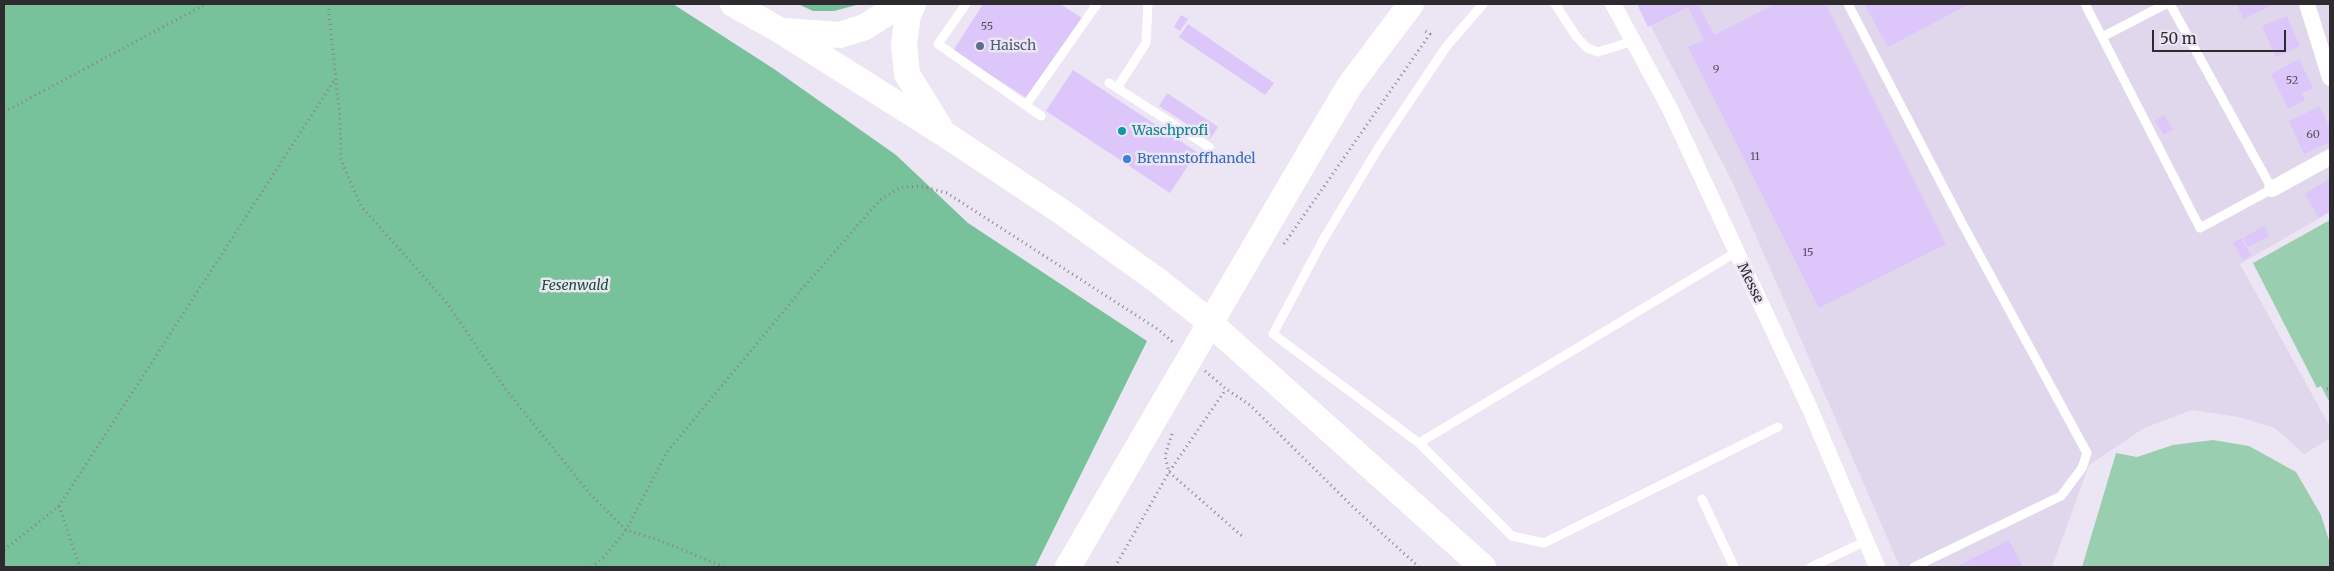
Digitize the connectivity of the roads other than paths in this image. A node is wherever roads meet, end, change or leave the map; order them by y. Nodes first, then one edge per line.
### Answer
1 (732, 4) edge
2 (893, 4) edge
3 (913, 4) edge
4 (966, 4) edge
5 (1097, 4) edge
6 (1148, 4) edge
7 (1411, 4) edge
8 (1483, 4) edge
9 (1555, 4) edge
10 (1613, 4) edge
11 (1848, 4) edge
12 (2086, 4) edge
13 (2166, 4) edge
14 (2170, 4) edge
15 (2307, 4) edge
16 (781, 31) junction
17 (2102, 36) junction
18 (1633, 41) junction
19 (2327, 57) edge
20 (2330, 78) edge
21 (1109, 83) dead end
22 (1117, 88) junction
23 (1026, 106) junction
24 (1041, 116) dead end
25 (943, 133) junction
26 (1209, 147) dead end
27 (2330, 157) edge
28 (2272, 189) junction
29 (1736, 253) junction
30 (1778, 427) dead end
31 (1419, 443) junction
32 (1702, 500) dead end
33 (1866, 541) junction
34 (1068, 567) edge
35 (1483, 567) edge
36 (1734, 567) edge
37 (1812, 567) edge
38 (1877, 567) edge
39 (1914, 567) edge

1 - 16 main road
2 - 16 main road
3 - 25 main road
4 - 23 lane
5 - 23 lane
6 - 22 lane
7 - 34 main road
8 - 31 lane
9 - 18 lane
10 - 18 street, Messe
11 - 39 lane
12 - 17 lane
13 - 17 lane
14 - 28 lane
15 - 19 street
16 - 25 main road
17 - 28 lane
18 - 29 street, Messe
19 - 20 street
21 - 22 lane
22 - 26 lane
23 - 24 lane
25 - 35 main road
27 - 28 street
29 - 31 lane
29 - 33 street, Messe
30 - 31 lane
32 - 36 lane
33 - 37 lane
33 - 38 street, Messe

